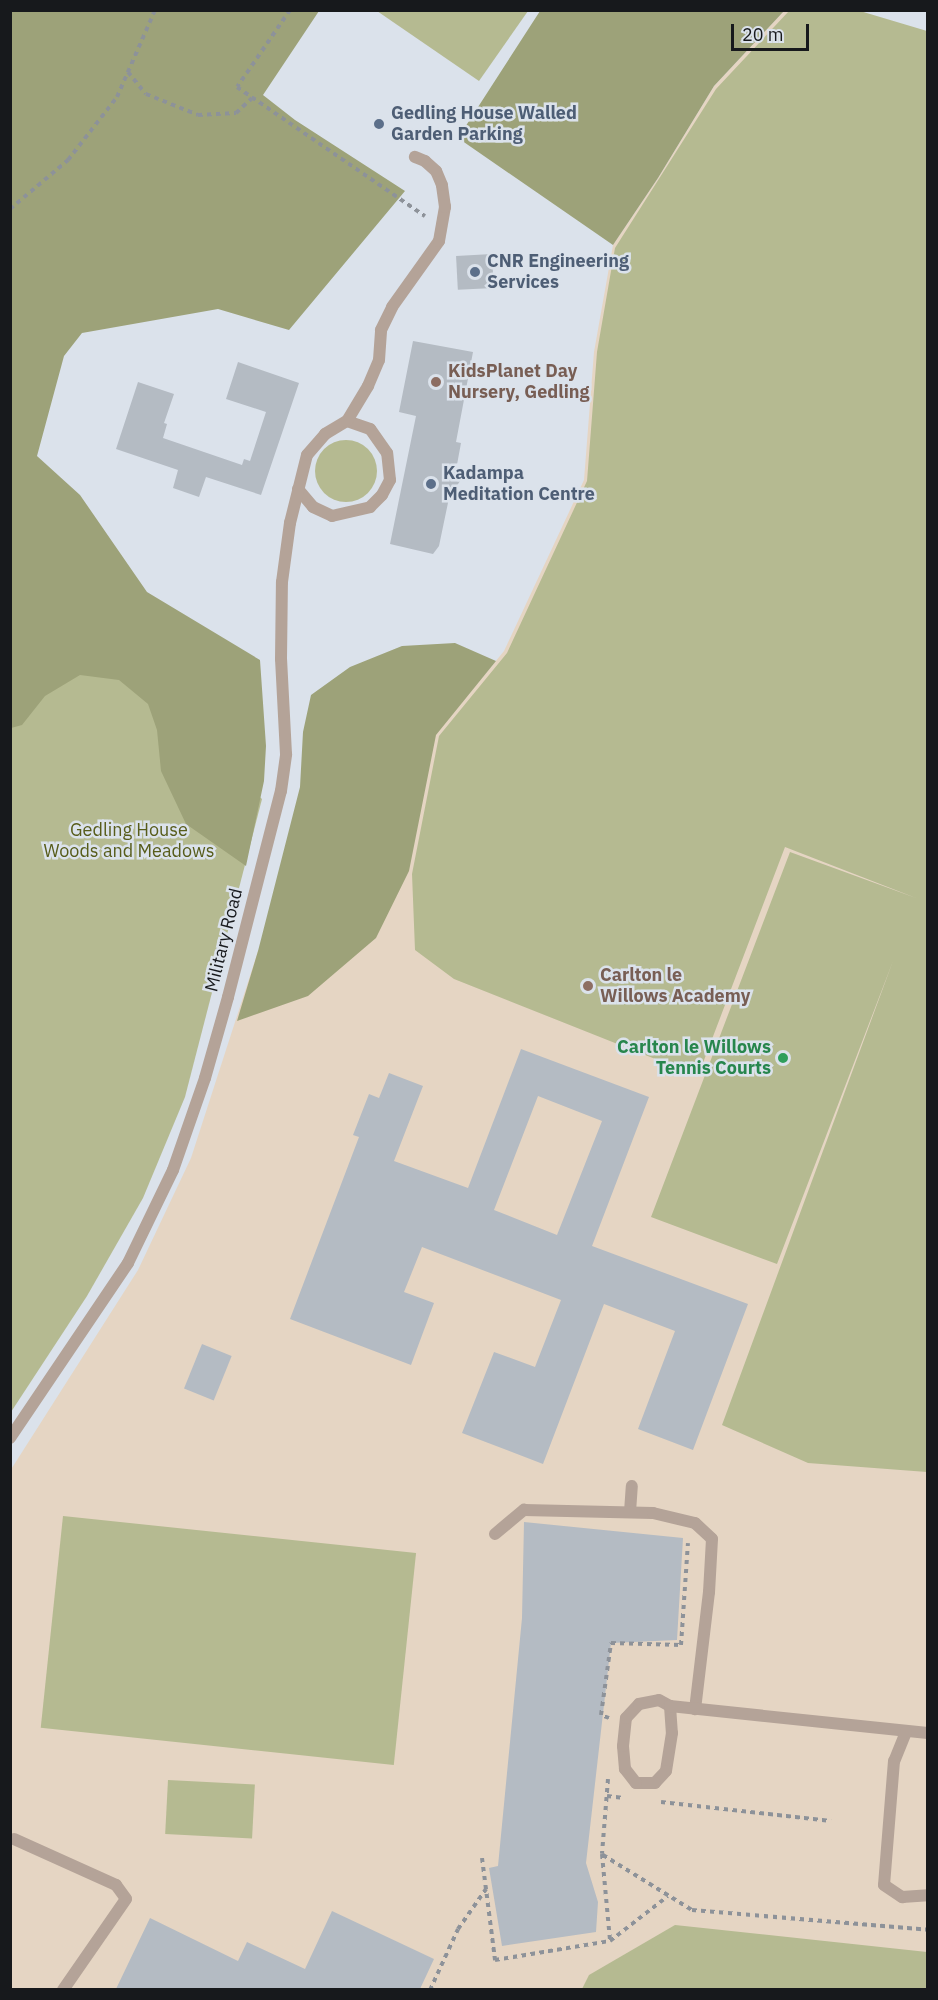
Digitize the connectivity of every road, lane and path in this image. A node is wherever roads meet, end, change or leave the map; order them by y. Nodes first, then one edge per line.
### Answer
1 (155, 10) edge
2 (290, 10) edge
3 (128, 72) junction
4 (252, 98) junction
5 (415, 157) dead end
6 (445, 207) junction
7 (10, 209) edge
8 (347, 421) junction
9 (298, 489) junction
10 (10, 1438) edge
11 (632, 1486) dead end
12 (630, 1512) junction
13 (495, 1534) dead end
14 (670, 1706) junction
15 (695, 1709) junction
16 (906, 1732) junction
17 (927, 1733) edge
18 (607, 1796) dead end
19 (630, 1798) dead end
20 (653, 1801) dead end
21 (831, 1821) dead end
22 (14, 1839) dead end
23 (602, 1854) dead end
24 (482, 1858) dead end
25 (486, 1889) junction
26 (927, 1895) edge
27 (927, 1930) edge
28 (610, 1941) dead end
29 (63, 1989) edge
30 (430, 1989) edge

1 - 3 path
2 - 4 path
3 - 4 path
3 - 7 path
4 - 6 path
5 - 6 lane
6 - 8 lane
8 - 9 lane, Military Road
8 - 9 lane
9 - 10 lane, Military Road
11 - 12 lane
12 - 13 lane
12 - 15 lane
14 - 14 lane
14 - 15 lane
15 - 16 lane
16 - 17 lane
16 - 26 lane
18 - 19 path
20 - 21 path
22 - 29 lane
23 - 27 path
24 - 25 path
25 - 28 path
25 - 30 path

